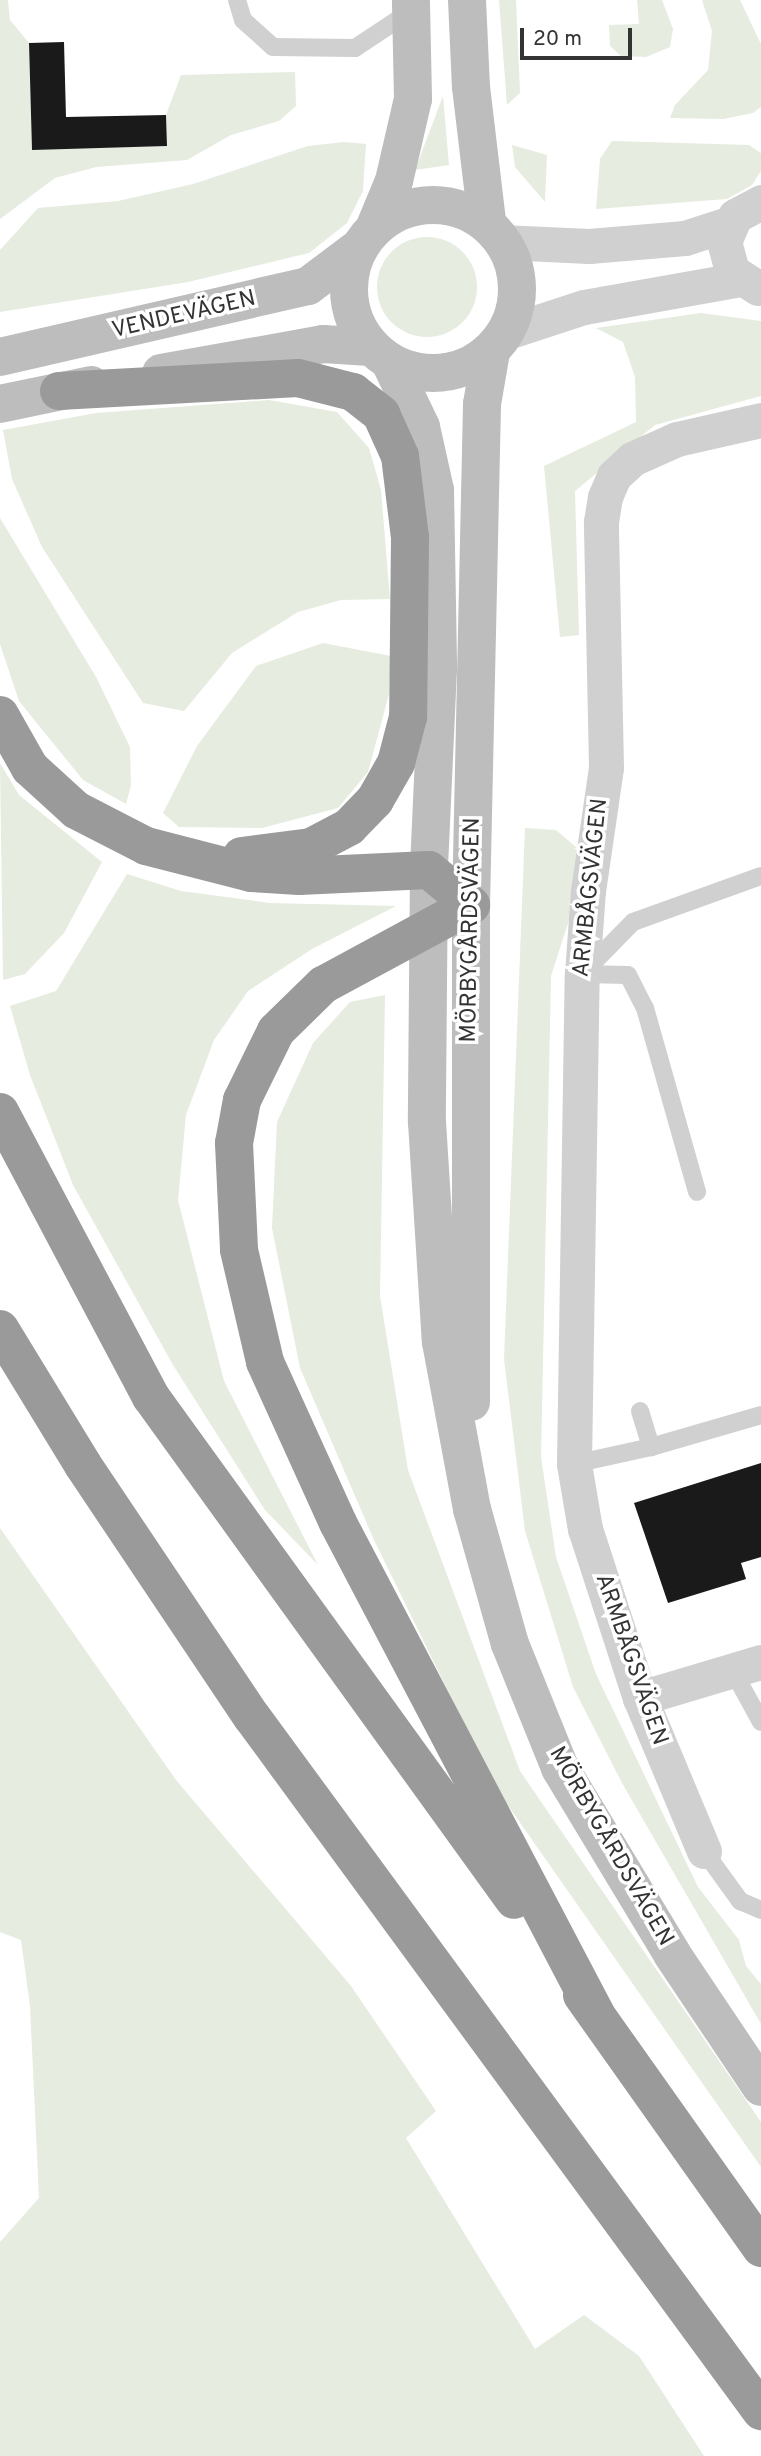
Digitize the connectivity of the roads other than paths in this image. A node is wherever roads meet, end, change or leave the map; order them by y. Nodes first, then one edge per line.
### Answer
1 (237, 0) edge
2 (467, 0) edge
3 (411, 6) edge
4 (761, 201) edge
5 (731, 223) junction
6 (496, 232) junction
7 (366, 237) junction
8 (751, 284) edge
9 (499, 342) junction
10 (381, 356) junction
11 (0, 357) edge
12 (59, 390) junction
13 (0, 404) edge
14 (761, 420) edge
15 (0, 715) edge
16 (202, 861) junction
17 (429, 870) junction
18 (761, 876) edge
19 (471, 905) junction
20 (429, 925) junction
21 (582, 974) junction
22 (0, 1112) edge
23 (697, 1192) dead end
24 (0, 1329) edge
25 (640, 1411) dead end
26 (761, 1415) edge
27 (651, 1447) junction
28 (574, 1464) junction
29 (472, 1509) junction
30 (747, 1666) edge
31 (640, 1698) junction
32 (761, 1722) edge
33 (704, 1851) joint
34 (761, 1910) edge
35 (596, 2014) junction
36 (761, 2087) edge
37 (761, 2248) edge
38 (761, 2411) edge

1 - 3 lane
2 - 6 street
3 - 7 street
4 - 5 street
5 - 6 street
5 - 8 street
6 - 7 street
6 - 9 street
7 - 10 street
7 - 11 street, VENDEVÄGEN
8 - 9 street
9 - 10 street
9 - 19 street, MÖRBYGÅRDSVÄGEN
10 - 12 street, VENDEVÄGEN
10 - 17 street, MÖRBYGÅRDSVÄGEN
12 - 13 street, VENDEVÄGEN
12 - 16 highway
14 - 21 street, ARMBÅGSVÄGEN
15 - 16 highway
16 - 17 highway
17 - 19 highway
17 - 20 street, MÖRBYGÅRDSVÄGEN
18 - 21 lane
19 - 20 highway
19 - 29 street, MÖRBYGÅRDSVÄGEN
20 - 29 street, MÖRBYGÅRDSVÄGEN
20 - 35 highway
21 - 23 lane
21 - 28 street, ARMBÅGSVÄGEN
22 - 35 highway
24 - 38 highway
25 - 27 lane
26 - 27 lane
27 - 28 lane
28 - 31 street, ARMBÅGSVÄGEN
29 - 36 street, MÖRBYGÅRDSVÄGEN
30 - 31 street
30 - 32 lane
31 - 33 street, ARMBÅGSVÄGEN
33 - 34 lane
35 - 37 highway

